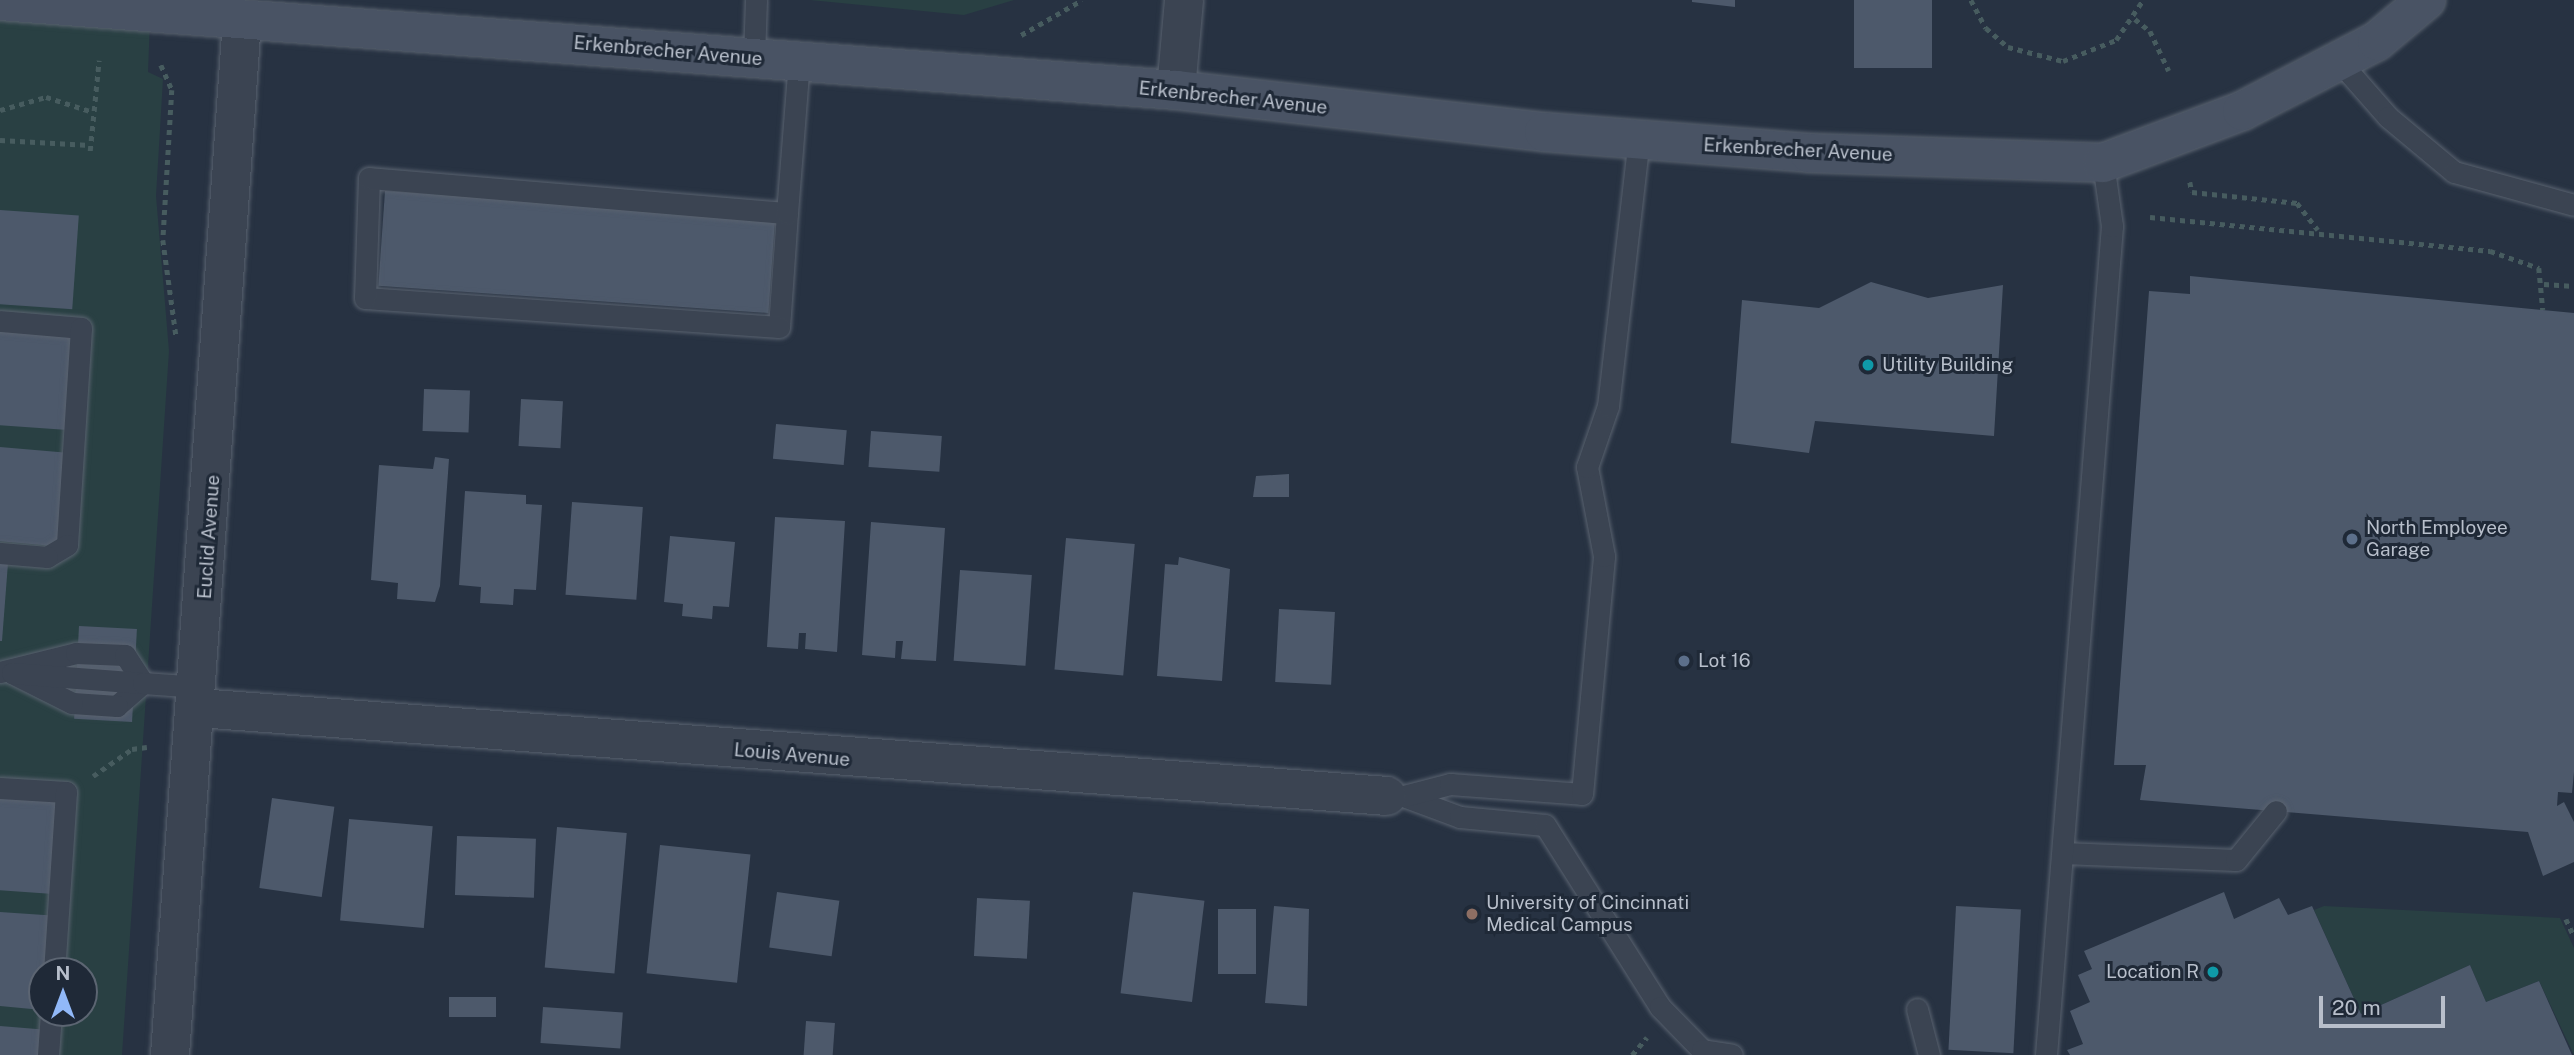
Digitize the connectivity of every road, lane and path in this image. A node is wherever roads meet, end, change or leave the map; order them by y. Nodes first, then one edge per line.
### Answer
1 (756, 0) edge
2 (1082, 0) edge
3 (1184, 0) edge
4 (1971, 0) edge
5 (2143, 0) edge
6 (2426, 0) edge
7 (0, 1) edge
8 (242, 19) junction
9 (2135, 19) junction
10 (1020, 35) dead end
11 (754, 57) junction
12 (99, 60) dead end
13 (799, 61) junction
14 (2339, 61) junction
15 (161, 65) dead end
16 (2169, 71) dead end
17 (1176, 90) junction
18 (0, 110) edge
19 (93, 112) junction
20 (1639, 139) junction
21 (0, 140) edge
22 (2102, 163) junction
23 (2190, 182) dead end
24 (2574, 205) edge
25 (787, 213) junction
26 (2150, 217) dead end
27 (2318, 230) junction
28 (2544, 284) junction
29 (2574, 286) edge
30 (2543, 310) dead end
31 (0, 321) edge
32 (177, 342) dead end
33 (0, 553) edge
34 (6, 672) edge
35 (148, 683) junction
36 (198, 697) junction
37 (147, 747) junction
38 (146, 760) dead end
39 (93, 777) dead end
40 (0, 788) edge
41 (1395, 796) junction
42 (2276, 811) dead end
43 (2063, 853) junction
44 (2566, 919) dead end
45 (2574, 936) edge
46 (55, 957) edge
47 (1917, 1009) dead end
48 (50, 1027) edge
49 (48, 1055) edge
50 (170, 1055) edge
51 (1732, 1055) edge
52 (1929, 1055) edge
53 (2046, 1055) edge

1 - 11 lane
2 - 10 path
3 - 17 street
4 - 9 path
5 - 9 path
6 - 14 street, Erkenbrecher Avenue
7 - 8 street, Erkenbrecher Avenue
8 - 11 street, Erkenbrecher Avenue
8 - 36 street, Euclid Avenue
9 - 16 path
11 - 13 street, Erkenbrecher Avenue
12 - 19 path
13 - 17 street, Erkenbrecher Avenue
13 - 25 lane
14 - 22 street, Erkenbrecher Avenue
14 - 24 lane
15 - 32 path
17 - 20 street, Erkenbrecher Avenue
18 - 19 path
19 - 21 path
20 - 22 street, Erkenbrecher Avenue
20 - 41 lane
22 - 43 lane
23 - 27 path
25 - 25 lane
26 - 27 path
27 - 28 path
28 - 29 path
28 - 30 path
31 - 33 lane
34 - 35 lane
35 - 36 lane
35 - 37 path
36 - 41 street, Louis Avenue
36 - 50 street, Euclid Avenue
37 - 38 path
37 - 39 path
40 - 46 lane
41 - 51 lane
42 - 43 lane
43 - 53 lane
44 - 45 path
47 - 52 lane
48 - 49 lane

